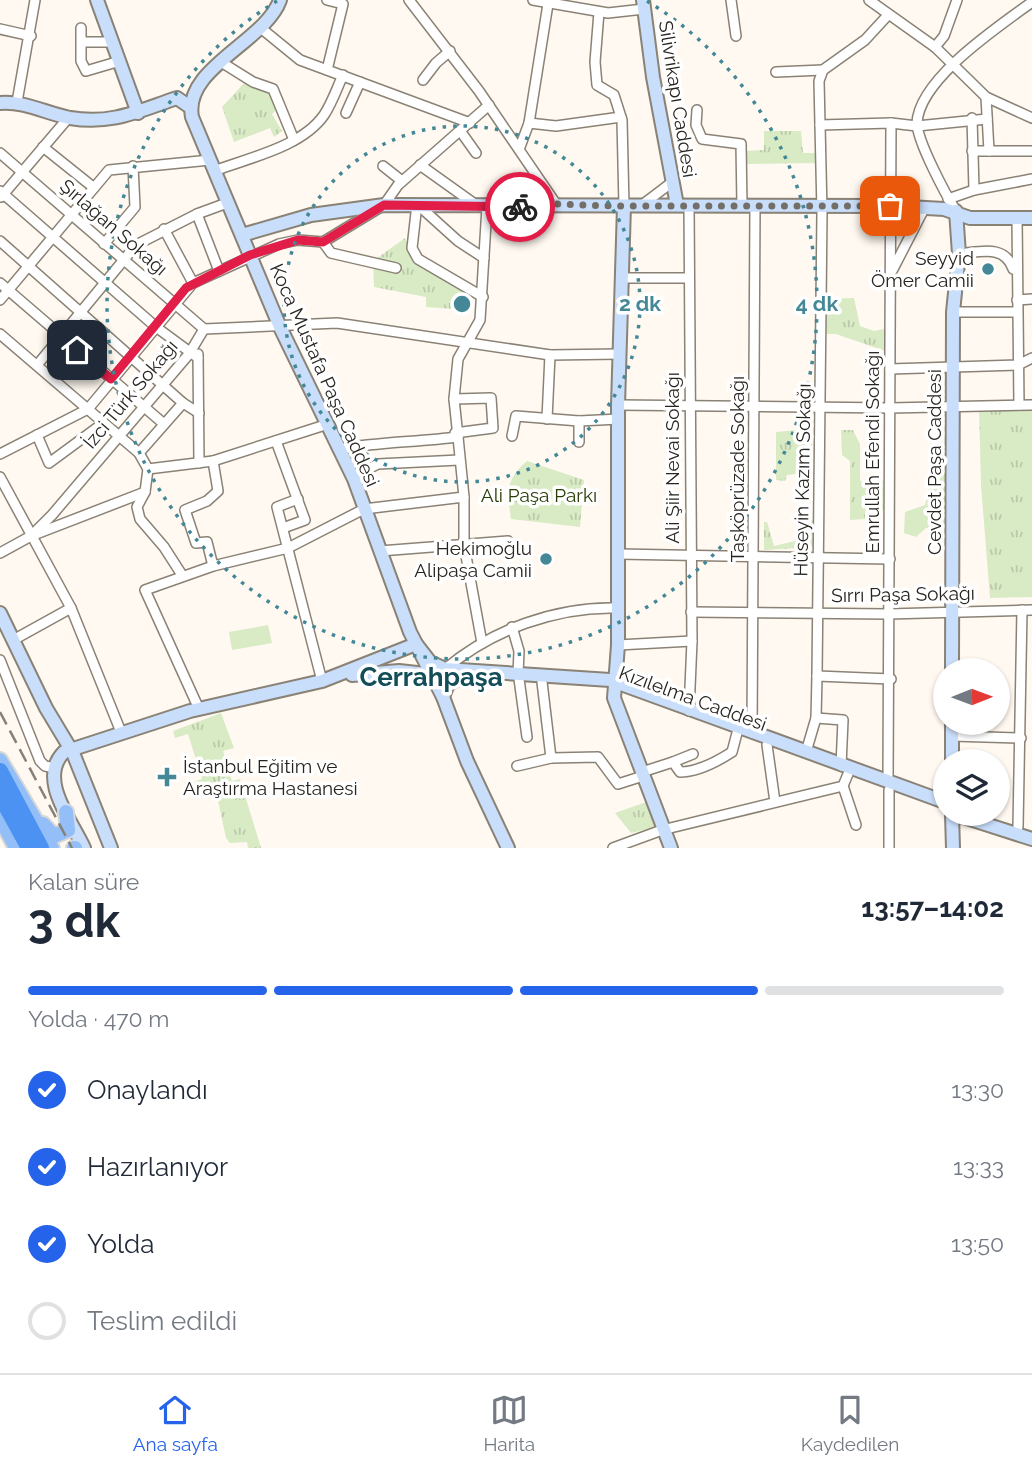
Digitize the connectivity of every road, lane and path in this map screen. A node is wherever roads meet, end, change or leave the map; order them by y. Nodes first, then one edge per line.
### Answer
1 (35, 0) edge
2 (97, 0) edge
3 (279, 0) edge
4 (327, 0) edge
5 (410, 0) edge
6 (533, 0) edge
7 (731, 0) edge
8 (869, 0) edge
9 (957, 0) edge
10 (547, 2) edge
11 (1031, 2) edge
12 (880, 3) edge
13 (581, 5) edge
14 (643, 5) edge
15 (599, 12) junction
16 (888, 15) junction
17 (81, 28) dead end
18 (0, 29) edge
19 (262, 29) junction
20 (31, 36) junction
21 (736, 36) dead end
22 (82, 42) junction
23 (112, 42) junction
24 (935, 47) junction
25 (450, 51) junction
26 (120, 61) junction
27 (221, 62) junction
28 (953, 65) junction
29 (327, 70) junction
30 (823, 71) junction
31 (775, 72) dead end
32 (343, 75) junction
33 (423, 80) dead end
34 (360, 82) junction
35 (986, 97) junction
36 (17, 102) junction
37 (0, 103) edge
38 (489, 105) junction
39 (190, 107) junction
40 (697, 110) dead end
41 (138, 113) junction
42 (346, 113) dead end
43 (69, 117) junction
44 (621, 117) junction
45 (972, 118) junction
46 (1032, 118) edge
47 (987, 119) junction
48 (470, 123) junction
49 (529, 123) junction
50 (891, 123) junction
51 (820, 125) junction
52 (917, 126) junction
53 (461, 132) junction
54 (294, 140) junction
55 (43, 147) junction
56 (520, 147) junction
57 (972, 151) junction
58 (989, 151) junction
59 (1032, 151) edge
60 (0, 153) edge
61 (476, 153) dead end
62 (212, 165) junction
63 (132, 166) junction
64 (383, 166) dead end
65 (420, 166) junction
66 (22, 171) junction
67 (1032, 179) edge
68 (402, 181) junction
69 (671, 183) junction
70 (93, 187) junction
71 (974, 190) junction
72 (1, 195) edge
73 (948, 199) junction
74 (227, 203) junction
75 (417, 204) junction
76 (556, 204) junction
77 (384, 205) junction
78 (641, 205) junction
79 (683, 205) junction
80 (482, 206) junction
81 (624, 206) junction
82 (749, 206) junction
83 (822, 206) junction
84 (890, 206) junction
85 (925, 207) junction
86 (956, 211) junction
87 (71, 214) junction
88 (197, 214) junction
89 (1017, 218) junction
90 (1032, 218) edge
91 (164, 229) junction
92 (242, 235) junction
93 (53, 236) junction
94 (0, 241) edge
95 (323, 242) junction
96 (104, 244) junction
97 (959, 254) junction
98 (250, 255) junction
99 (484, 258) junction
100 (123, 259) junction
101 (29, 266) junction
102 (396, 268) dead end
103 (219, 271) junction
104 (890, 274) junction
105 (624, 278) junction
106 (689, 278) junction
107 (1016, 278) junction
108 (0, 283) edge
109 (107, 283) junction
110 (193, 283) junction
111 (8, 290) junction
112 (483, 298) junction
113 (1032, 299) edge
114 (0, 300) edge
115 (1017, 300) junction
116 (174, 302) junction
117 (953, 312) junction
118 (1017, 312) junction
119 (82, 313) junction
120 (156, 327) junction
121 (280, 327) junction
122 (204, 329) junction
123 (0, 334) edge
124 (61, 335) junction
125 (464, 344) junction
126 (132, 354) junction
127 (620, 354) junction
128 (550, 355) junction
129 (193, 356) junction
130 (1032, 358) edge
131 (38, 364) junction
132 (954, 365) junction
133 (1018, 365) junction
134 (890, 369) junction
135 (111, 379) junction
136 (163, 384) junction
137 (454, 399) junction
138 (183, 403) junction
139 (690, 405) junction
140 (755, 405) junction
141 (953, 405) junction
142 (1019, 405) junction
143 (1032, 405) edge
144 (821, 407) junction
145 (143, 408) junction
146 (890, 408) junction
147 (88, 409) junction
148 (618, 412) junction
149 (199, 413) junction
150 (547, 419) junction
151 (579, 421) junction
152 (102, 424) junction
153 (163, 424) junction
154 (325, 425) junction
155 (37, 435) junction
156 (456, 435) junction
157 (118, 436) junction
158 (512, 436) dead end
159 (276, 441) junction
160 (579, 442) dead end
161 (338, 449) junction
162 (139, 453) junction
163 (0, 454) edge
164 (459, 460) junction
165 (213, 461) junction
166 (200, 463) junction
167 (148, 469) junction
168 (0, 477) edge
169 (352, 477) junction
170 (145, 492) junction
171 (464, 497) junction
172 (298, 499) junction
173 (364, 509) junction
174 (283, 528) junction
175 (31, 536) junction
176 (508, 541) dead end
177 (464, 545) junction
178 (288, 548) junction
179 (380, 551) junction
180 (0, 554) edge
181 (618, 554) junction
182 (754, 556) junction
183 (689, 557) junction
184 (818, 558) junction
185 (890, 559) junction
186 (213, 566) junction
187 (182, 576) junction
188 (71, 608) junction
189 (618, 608) junction
190 (1027, 610) edge
191 (754, 611) junction
192 (952, 611) junction
193 (691, 612) junction
194 (817, 612) junction
195 (0, 613) edge
196 (888, 614) junction
197 (513, 627) junction
198 (15, 639) junction
199 (692, 641) junction
200 (482, 643) junction
201 (416, 644) junction
202 (618, 645) junction
203 (395, 652) junction
204 (952, 658) edge
205 (0, 660) edge
206 (445, 669) junction
207 (399, 671) junction
208 (430, 675) junction
209 (518, 676) junction
210 (817, 676) junction
211 (464, 677) junction
212 (891, 678) junction
213 (323, 681) junction
214 (336, 681) junction
215 (542, 682) junction
216 (615, 686) junction
217 (443, 697) junction
218 (199, 709) junction
219 (689, 710) junction
220 (816, 718) junction
221 (121, 732) junction
222 (737, 733) junction
223 (752, 733) junction
224 (998, 735) edge
225 (527, 737) dead end
226 (1021, 738) junction
227 (767, 745) junction
228 (69, 751) junction
229 (806, 752) junction
230 (693, 754) dead end
231 (551, 758) junction
232 (0, 760) edge
233 (673, 762) junction
234 (517, 766) dead end
235 (55, 768) junction
236 (0, 771) edge
237 (642, 774) junction
238 (844, 775) junction
239 (888, 786) junction
240 (0, 795) edge
241 (933, 799) edge
242 (775, 802) junction
243 (933, 805) edge
244 (32, 811) junction
245 (66, 812) junction
246 (0, 818) edge
247 (856, 825) dead end
248 (953, 826) edge
249 (992, 826) edge
250 (1003, 826) edge
251 (662, 831) junction
252 (1024, 836) edge
253 (109, 845) edge
254 (16, 848) edge
255 (29, 848) edge
256 (41, 848) edge
257 (51, 848) edge
258 (84, 848) edge
259 (508, 848) edge
260 (612, 848) edge
261 (671, 848) edge
262 (889, 848) edge
263 (953, 848) edge

1 - 20 street
2 - 23 street
3 - 19 street
4 - 29 street
5 - 25 street
6 - 10 street
7 - 21 street
8 - 12 street
9 - 24 street
10 - 13 street
10 - 49 street
11 - 28 street
12 - 16 street
13 - 15 street
14 - 15 street
14 - 69 street, Silivrikapı Caddesi
15 - 44 street
16 - 24 street
16 - 30 street
17 - 22 street
18 - 20 street
19 - 27 street
19 - 29 street
20 - 36 street
22 - 23 street
22 - 26 street
23 - 26 street
24 - 28 street
25 - 33 street
25 - 38 street
26 - 41 street
27 - 39 street
27 - 54 street
28 - 35 street
28 - 52 street
29 - 32 street
30 - 31 street
30 - 51 street, Hüseyin Kazım Sokağı
32 - 34 street
32 - 54 street
34 - 42 street
34 - 48 street
35 - 46 street
35 - 47 street
36 - 37 street
36 - 43 street
38 - 48 street
38 - 56 street
39 - 41 street
39 - 62 street, Koca Mustafa Paşa Caddesi
40 - 82 street, Taşköprüzade Sokağı
41 - 43 street
43 - 55 street
44 - 49 street
44 - 81 street
45 - 47 street
45 - 52 street
45 - 57 street
47 - 58 street
48 - 53 street
49 - 56 street
50 - 51 street
50 - 52 street
50 - 84 street, Emrullah Efendi Sokağı
51 - 83 street, Hüseyin Kazım Sokağı
52 - 73 street
53 - 61 street
53 - 65 street
54 - 62 street
55 - 66 street
55 - 70 street
56 - 76 street
57 - 58 street
57 - 71 street
58 - 59 street
60 - 66 street, Şırlağan Sokağı
62 - 63 street
62 - 74 street, Koca Mustafa Paşa Caddesi
63 - 70 street
63 - 96 street
64 - 68 street
65 - 68 street
65 - 80 street
66 - 72 street
66 - 87 street, Şırlağan Sokağı
67 - 71 street
68 - 77 street
69 - 78 street
69 - 79 street, Silivrikapı Caddesi
70 - 87 street
71 - 73 street
72 - 93 street
73 - 86 street
74 - 88 street
74 - 92 street, Koca Mustafa Paşa Caddesi
75 - 77 street
75 - 80 street
75 - 99 street
75 - 112 street
76 - 80 street
76 - 81 street
77 - 92 street
77 - 95 street
78 - 79 street
78 - 81 street
79 - 82 street
79 - 106 street, Ali Şiir Nevai Sokağı
80 - 99 street
81 - 105 street
82 - 83 street
82 - 140 street, Taşköprüzade Sokağı
83 - 84 street
83 - 144 street, Hüseyin Kazım Sokağı
84 - 85 street
84 - 104 street, Emrullah Efendi Sokağı
85 - 86 street
85 - 104 street
86 - 89 street
86 - 97 street, Cevdet Paşa Caddesi
87 - 93 street
87 - 96 street, Şırlağan Sokağı
88 - 91 street
88 - 103 street
89 - 90 street
89 - 107 street
91 - 100 street
91 - 110 street
92 - 98 street, Koca Mustafa Paşa Caddesi
93 - 101 street
93 - 109 street
94 - 101 street
95 - 98 street
95 - 102 street
96 - 100 street, Şırlağan Sokağı
97 - 107 street
97 - 117 street, Cevdet Paşa Caddesi
98 - 103 street
98 - 121 street, Koca Mustafa Paşa Caddesi
99 - 112 street
100 - 109 street
100 - 116 street, Şırlağan Sokağı
101 - 111 street
101 - 119 street
103 - 110 street
104 - 134 street, Emrullah Efendi Sokağı
105 - 106 street
105 - 127 street
106 - 139 street, Ali Şiir Nevai Sokağı
107 - 115 street
108 - 111 street
109 - 119 street
109 - 120 street
110 - 116 street
111 - 114 street
111 - 124 street
112 - 125 street
113 - 115 street
115 - 118 street
116 - 120 street
116 - 122 street, Şırlağan Sokağı
117 - 118 street
117 - 132 street, Cevdet Paşa Caddesi
118 - 133 street
119 - 124 street
119 - 126 street
120 - 126 street
120 - 129 street
121 - 122 street
121 - 125 street
121 - 154 street, Koca Mustafa Paşa Caddesi
122 - 129 street
123 - 131 street
124 - 131 street
124 - 135 street
125 - 128 street
125 - 137 street
126 - 135 street
126 - 136 street
127 - 128 street
127 - 148 street
128 - 150 street
129 - 136 street, İzci Türk Sokağı
129 - 149 street
130 - 133 street
131 - 147 street
132 - 133 street
132 - 134 street
132 - 141 street, Cevdet Paşa Caddesi
133 - 142 street
134 - 146 street, Emrullah Efendi Sokağı
135 - 145 street
135 - 147 street
136 - 138 street
136 - 145 street, İzci Türk Sokağı
137 - 156 street
137 - 156 street
138 - 149 street
138 - 153 street
139 - 140 street
139 - 148 street
139 - 183 street, Ali Şiir Nevai Sokağı
140 - 144 street
140 - 182 street, Taşköprüzade Sokağı
141 - 142 street
141 - 146 street
141 - 192 street, Cevdet Paşa Caddesi
142 - 143 street
144 - 146 street
144 - 184 street, Hüseyin Kazım Sokağı
145 - 153 street
145 - 157 street, İzci Türk Sokağı
146 - 185 street, Emrullah Efendi Sokağı
147 - 152 street
147 - 155 street
148 - 151 street
148 - 181 street
149 - 166 street
150 - 151 street
150 - 158 street
151 - 160 street
152 - 155 street
152 - 157 street
153 - 162 street
154 - 159 street
154 - 161 street, Koca Mustafa Paşa Caddesi
155 - 163 street
156 - 161 street
156 - 164 street
157 - 162 street
157 - 175 street, İzci Türk Sokağı
159 - 165 street
159 - 172 street
161 - 169 street, Koca Mustafa Paşa Caddesi
162 - 167 street
164 - 169 street
164 - 171 street
165 - 166 street
165 - 186 street
166 - 167 street
167 - 170 street
168 - 175 street
169 - 173 street, Koca Mustafa Paşa Caddesi
170 - 175 street
170 - 187 street
171 - 173 street
171 - 177 street
172 - 174 street
172 - 174 street
173 - 178 street
173 - 179 street, Koca Mustafa Paşa Caddesi
174 - 178 street
175 - 180 street
175 - 188 street
176 - 177 street
177 - 179 street
177 - 200 street
178 - 186 street
178 - 213 street
179 - 201 street, Koca Mustafa Paşa Caddesi
181 - 183 street
181 - 189 street
182 - 183 street
182 - 184 street
182 - 191 street, Taşköprüzade Sokağı
183 - 193 street, Ali Şiir Nevai Sokağı
184 - 185 street
184 - 194 street, Hüseyin Kazım Sokağı
185 - 196 street, Emrullah Efendi Sokağı
186 - 187 street
187 - 218 street
188 - 198 street
188 - 221 street
189 - 197 street
189 - 202 street
190 - 192 street, Sırrı Paşa Sokağı
190 - 226 street
191 - 193 street, Sırrı Paşa Sokağı
191 - 194 street, Sırrı Paşa Sokağı
191 - 223 street, Taşköprüzade Sokağı
192 - 196 street, Sırrı Paşa Sokağı
192 - 204 street, Cevdet Paşa Caddesi
193 - 199 street, Ali Şiir Nevai Sokağı
194 - 196 street, Sırrı Paşa Sokağı
194 - 210 street, Hüseyin Kazım Sokağı
195 - 198 street
196 - 212 street, Emrullah Efendi Sokağı
197 - 200 street
197 - 209 street
198 - 228 street
199 - 202 street
199 - 219 street, Ali Şiir Nevai Sokağı
200 - 206 street
201 - 203 street
201 - 206 street
201 - 208 street, Koca Mustafa Paşa Caddesi
202 - 216 street
203 - 207 street
203 - 214 street
205 - 235 street
206 - 209 street, Kızılelma Caddesi
207 - 208 street, Kızılelma Caddesi
207 - 214 street, Kızılelma Caddesi
208 - 211 street, Kızılelma Caddesi
208 - 217 street, Koca Mustafa Paşa Caddesi
209 - 211 street, Kızılelma Caddesi
209 - 215 street, Kızılelma Caddesi
209 - 216 street, Kızılelma Caddesi
209 - 225 street
210 - 212 street
210 - 220 street, Hüseyin Kazım Sokağı
211 - 217 street
212 - 239 street, Emrullah Efendi Sokağı
213 - 214 street
213 - 218 street
215 - 216 street, Kızılelma Caddesi
215 - 231 street
216 - 219 street, Kızılelma Caddesi
216 - 222 street, Kızılelma Caddesi
216 - 237 street
217 - 259 street, Koca Mustafa Paşa Caddesi
218 - 221 street
218 - 228 street
219 - 223 street, Kızılelma Caddesi
220 - 229 street, Hüseyin Kazım Sokağı
220 - 238 street
221 - 228 street
222 - 227 street, Kızılelma Caddesi
222 - 233 street
223 - 229 street, Kızılelma Caddesi
224 - 226 street
226 - 252 street
227 - 238 street, Kızılelma Caddesi
227 - 242 street
228 - 235 street
228 - 253 street
229 - 238 street, Kızılelma Caddesi
230 - 233 street
231 - 234 street
231 - 237 street
232 - 244 main road
233 - 237 street
235 - 245 street
236 - 256 highway
237 - 251 street
238 - 239 street, Kızılelma Caddesi
238 - 242 street
238 - 247 street
239 - 241 street, Kızılelma Caddesi
239 - 243 street, Kızılelma Caddesi
239 - 262 street, Emrullah Efendi Sokağı
240 - 255 highway
242 - 251 street
244 - 245 main road
244 - 257 main road
245 - 258 street
246 - 254 main road
248 - 263 street
249 - 252 street
250 - 252 street
251 - 260 street
251 - 261 street

